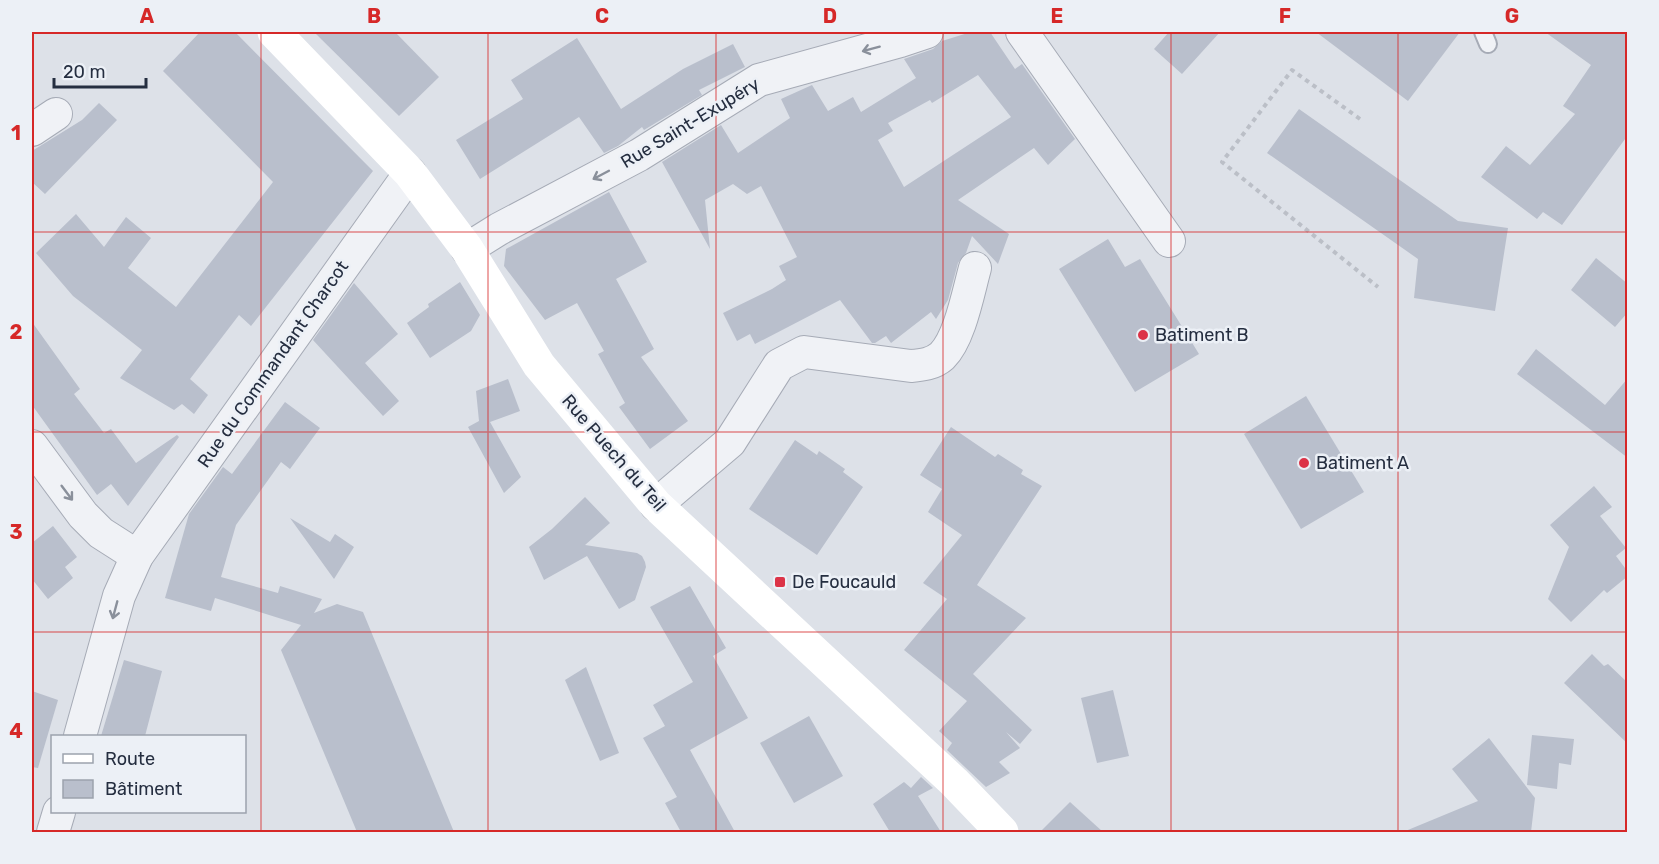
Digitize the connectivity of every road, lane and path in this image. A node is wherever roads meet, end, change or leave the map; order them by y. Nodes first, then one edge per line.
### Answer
1 (274, 32) edge
2 (927, 32) edge
3 (1022, 32) edge
4 (1360, 119) dead end
5 (410, 173) junction
6 (1169, 241) dead end
7 (467, 249) junction
8 (975, 268) dead end
9 (1378, 287) dead end
10 (32, 446) edge
11 (656, 505) junction
12 (136, 556) junction
13 (80, 735) edge
14 (59, 813) edge
15 (998, 831) edge
16 (53, 832) edge

1 - 5 street, Rue Puech du Teil
2 -> 7 street, Rue Saint-Exupéry
3 - 6 street
4 - 9 path
5 - 7 street, Rue Puech du Teil
5 - 12 street, Rue du Commandant Charcot
7 - 11 street, Rue Puech du Teil
8 - 11 street
10 -> 12 street
11 - 15 street, Rue Puech du Teil
12 -> 13 street, Rue du Commandant Charcot
14 - 16 street

